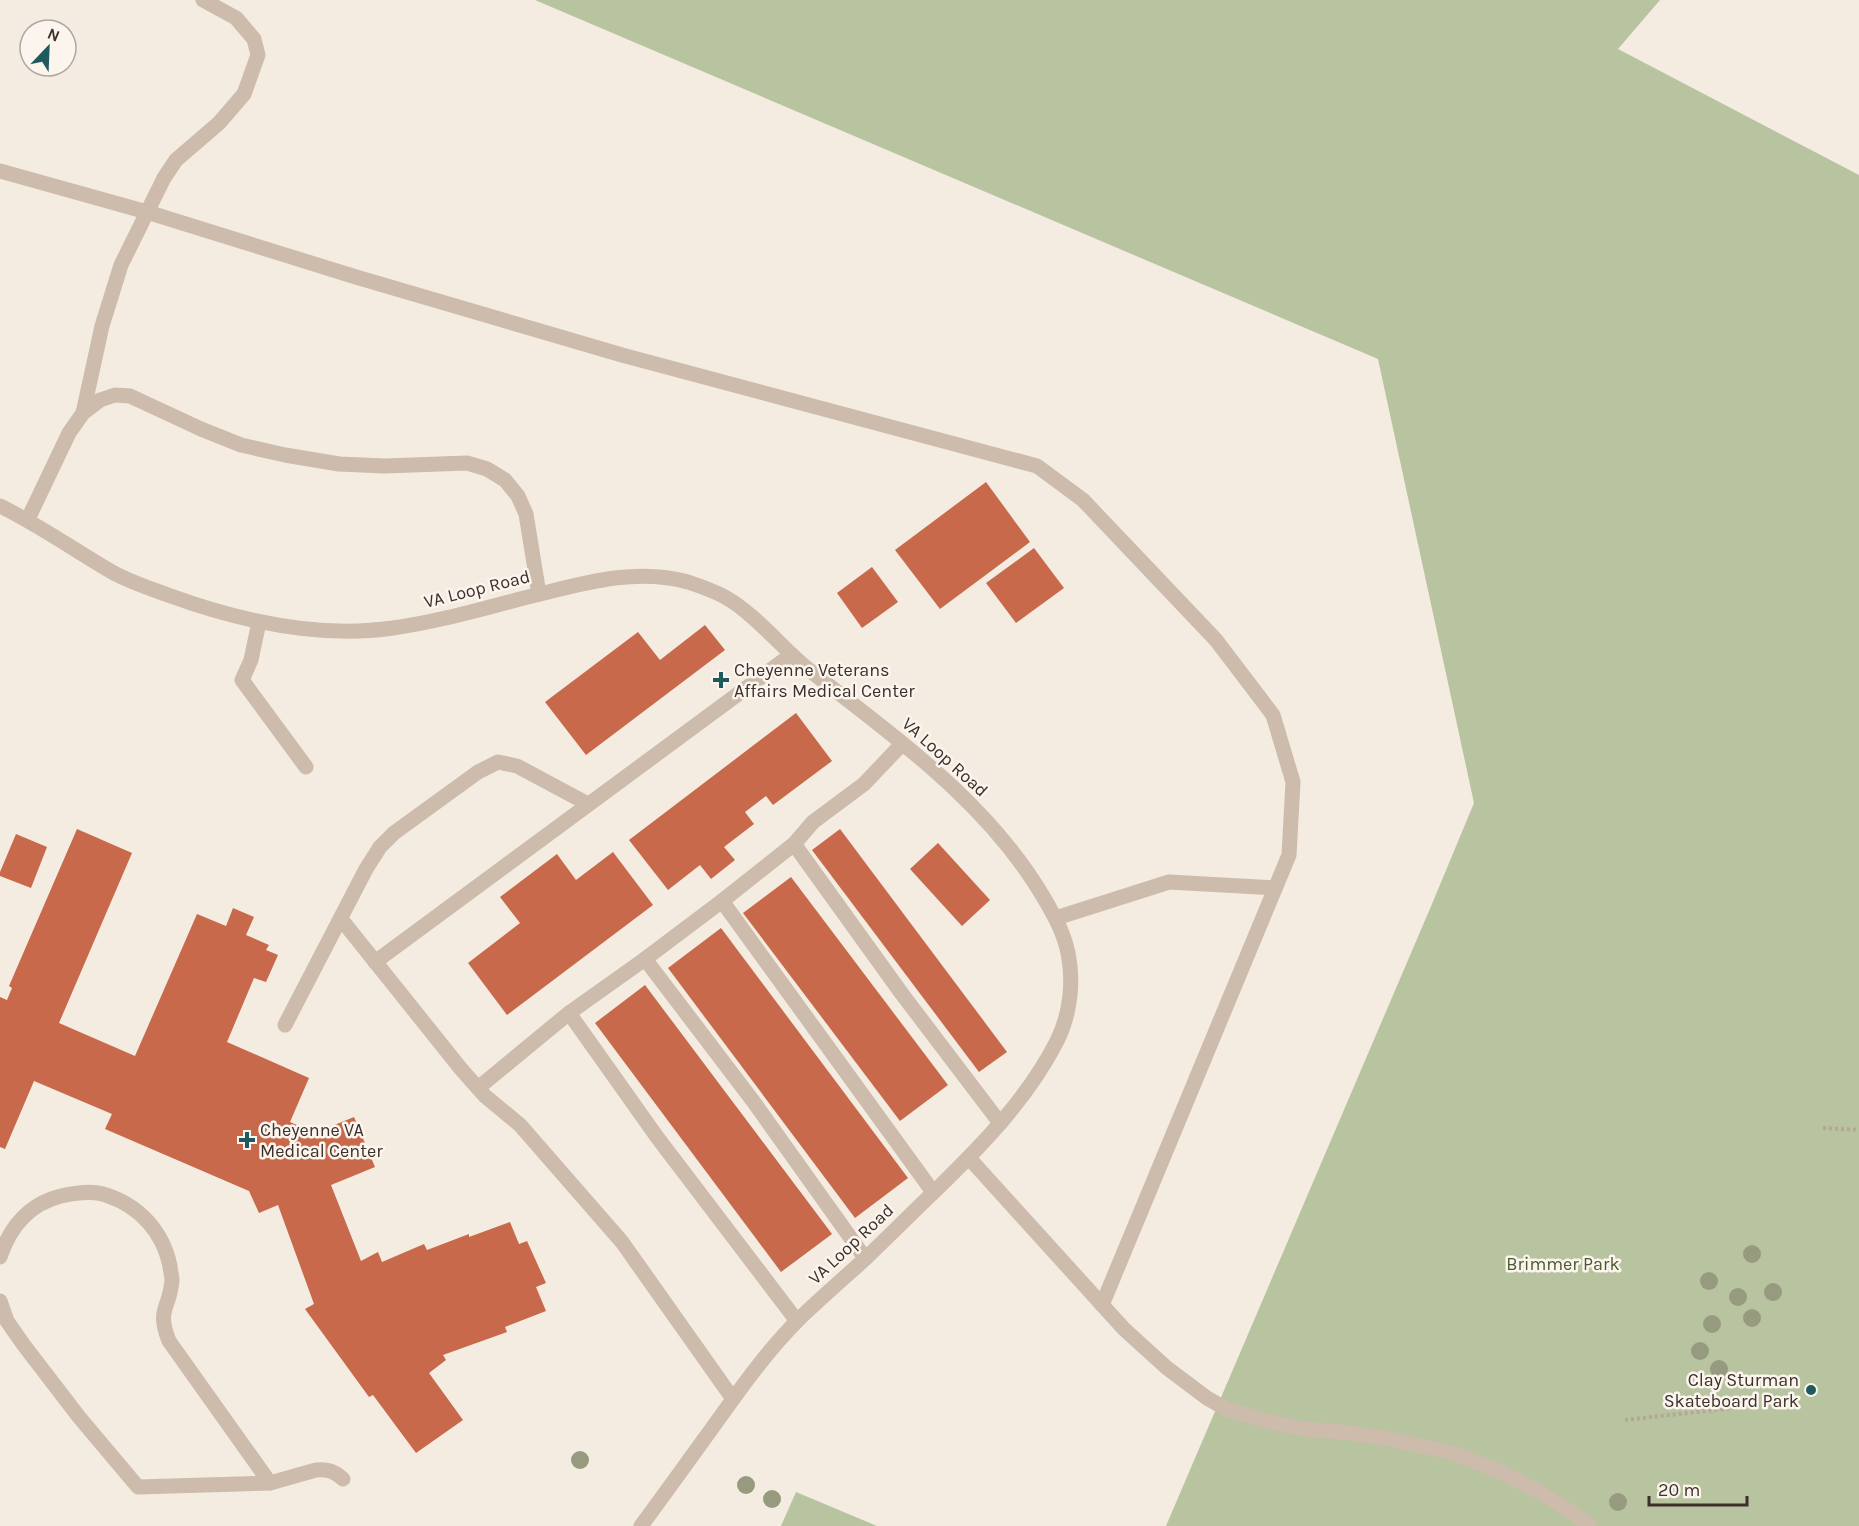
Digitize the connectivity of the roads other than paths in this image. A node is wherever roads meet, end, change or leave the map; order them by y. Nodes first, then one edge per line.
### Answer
1 (203, 0) edge
2 (0, 171) edge
3 (147, 212) junction
4 (83, 413) junction
5 (1, 509) edge
6 (28, 519) junction
7 (539, 594) junction
8 (259, 622) junction
9 (791, 655) junction
10 (902, 744) junction
11 (306, 767) dead end
12 (588, 804) junction
13 (794, 844) junction
14 (1275, 888) junction
15 (722, 901) junction
16 (1056, 918) junction
17 (341, 919) junction
18 (645, 959) junction
19 (375, 962) junction
20 (569, 1013) junction
21 (285, 1025) dead end
22 (478, 1088) junction
23 (1000, 1123) junction
24 (969, 1158) junction
25 (933, 1192) junction
26 (0, 1257) edge
27 (865, 1258) junction
28 (0, 1301) edge
29 (1102, 1305) junction
30 (797, 1322) junction
31 (733, 1399) junction
32 (343, 1479) dead end
33 (270, 1483) junction
34 (641, 1526) edge
35 (1589, 1526) edge

1 - 3 lane
2 - 3 lane
3 - 4 lane
3 - 14 lane
4 - 6 lane
4 - 7 lane
5 - 6 lane, VA Loop Road
6 - 8 lane, VA Loop Road
7 - 8 lane, VA Loop Road
7 - 9 lane, VA Loop Road
8 - 11 lane
9 - 10 lane, VA Loop Road
9 - 12 lane
10 - 13 lane
10 - 16 lane, VA Loop Road
12 - 17 lane
12 - 19 lane
13 - 15 lane
13 - 23 lane
14 - 16 lane
14 - 29 lane
15 - 18 lane
15 - 25 lane
16 - 23 lane, VA Loop Road
17 - 19 lane
17 - 21 lane
18 - 20 lane
18 - 27 lane
19 - 22 lane
20 - 22 lane
20 - 30 lane
22 - 31 lane
23 - 24 lane, VA Loop Road
24 - 25 lane, VA Loop Road
24 - 29 lane
25 - 27 lane, VA Loop Road
26 - 33 lane
27 - 30 lane, VA Loop Road
28 - 33 lane
29 - 35 lane
30 - 31 lane, VA Loop Road
31 - 34 lane, VA Loop Road
32 - 33 lane

